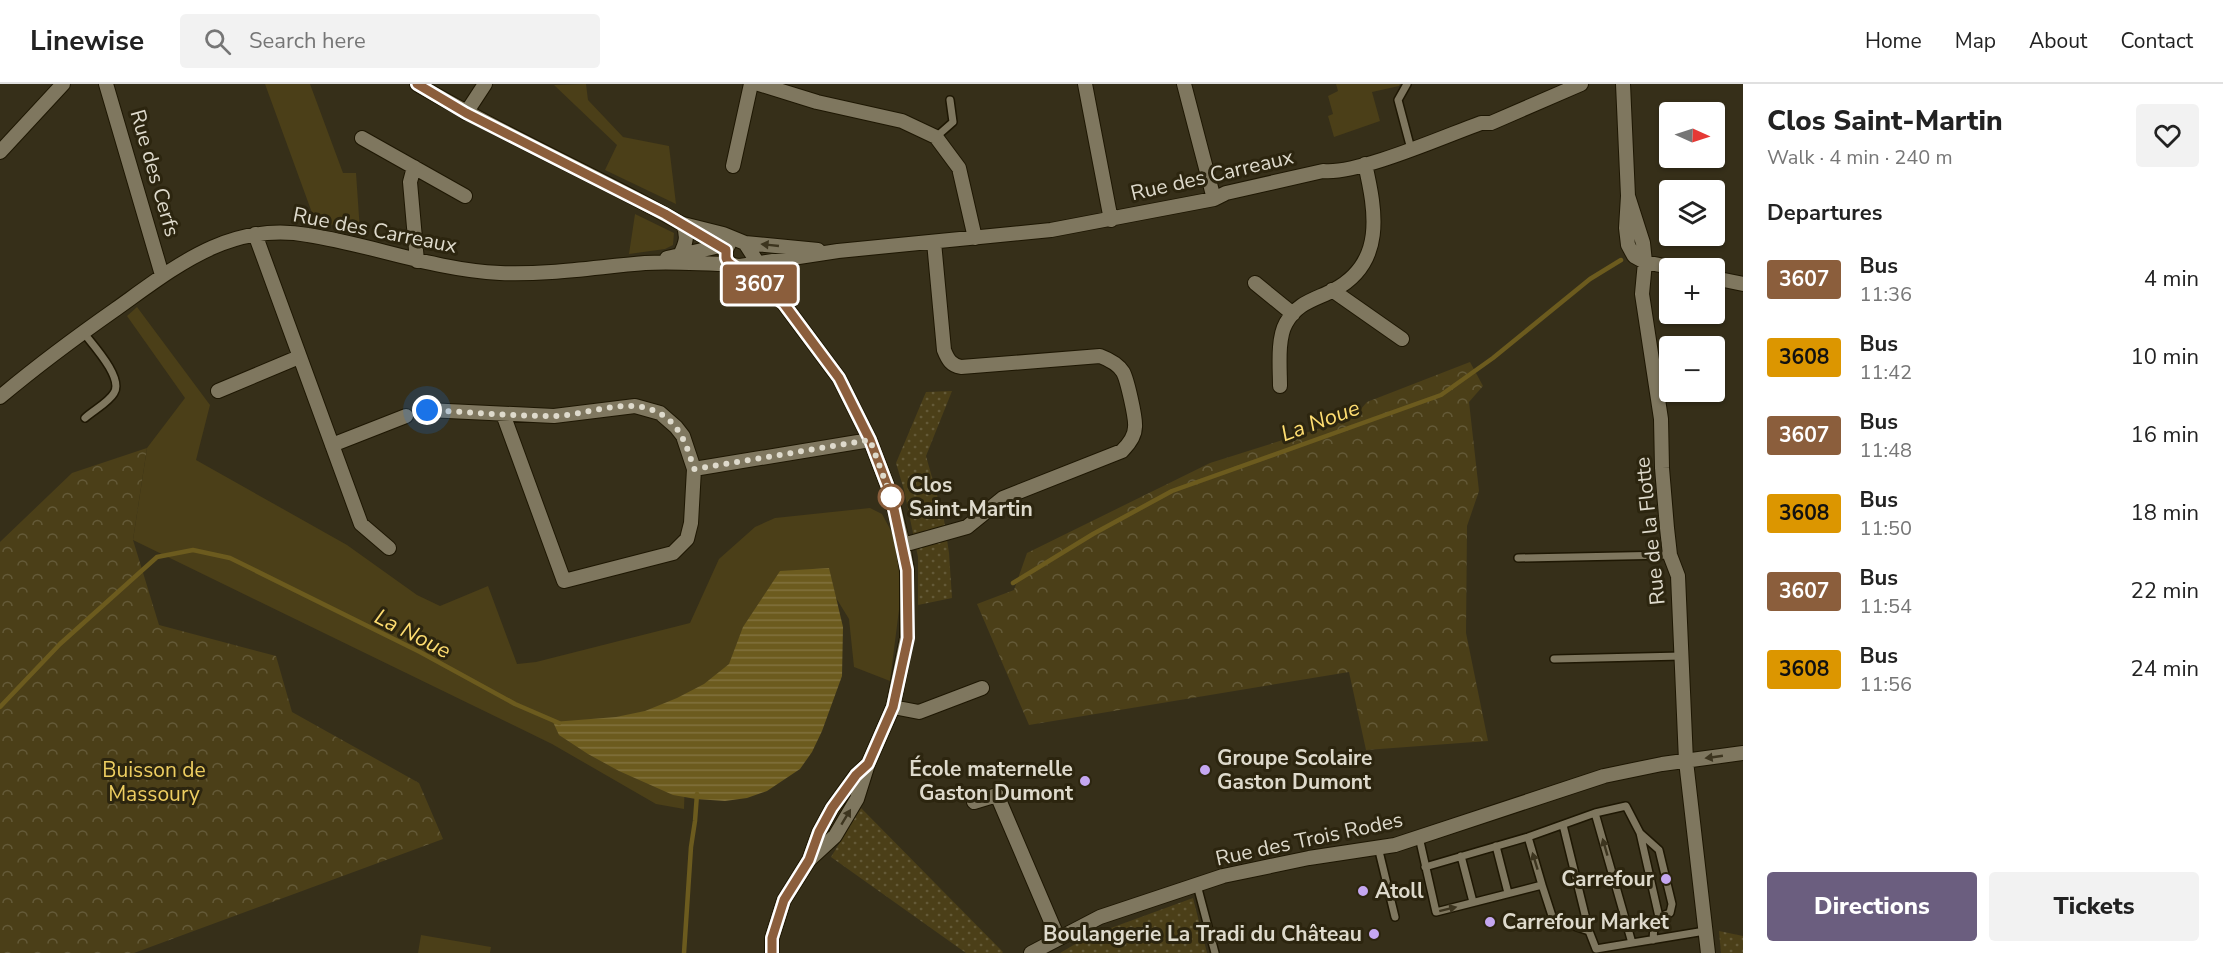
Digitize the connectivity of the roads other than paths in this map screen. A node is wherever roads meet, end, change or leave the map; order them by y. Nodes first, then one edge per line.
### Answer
1 (63, 84) edge
2 (106, 84) edge
3 (417, 84) edge
4 (485, 84) edge
5 (751, 84) edge
6 (759, 84) edge
7 (1085, 84) edge
8 (1184, 84) edge
9 (1407, 84) edge
10 (1623, 84) edge
11 (1574, 86) edge
12 (950, 100) dead end
13 (466, 113) junction
14 (936, 137) junction
15 (362, 138) dead end
16 (1412, 149) junction
17 (0, 152) edge
18 (1365, 164) junction
19 (733, 166) dead end
20 (414, 167) junction
21 (465, 196) dead end
22 (1214, 199) junction
23 (1111, 220) junction
24 (683, 224) junction
25 (255, 234) junction
26 (975, 238) junction
27 (934, 242) junction
28 (735, 246) junction
29 (838, 251) junction
30 (680, 255) junction
31 (417, 261) junction
32 (781, 261) junction
33 (1645, 262) junction
34 (647, 263) junction
35 (758, 263) junction
36 (737, 265) junction
37 (1659, 265) edge
38 (162, 275) junction
39 (1725, 280) edge
40 (1255, 283) dead end
41 (1743, 284) edge
42 (773, 285) junction
43 (1332, 290) junction
44 (784, 304) junction
45 (1293, 314) junction
46 (83, 332) junction
47 (1402, 339) dead end
48 (299, 357) junction
49 (1280, 386) dead end
50 (218, 391) dead end
51 (0, 397) edge
52 (427, 410) dead end
53 (503, 414) junction
54 (406, 416) dead end
55 (86, 418) dead end
56 (870, 440) junction
57 (332, 445) junction
58 (694, 469) junction
59 (903, 545) junction
60 (389, 548) dead end
61 (1670, 555) junction
62 (1518, 558) dead end
63 (1682, 656) junction
64 (1554, 659) dead end
65 (982, 688) dead end
66 (893, 707) junction
67 (1743, 753) edge
68 (1686, 761) junction
69 (974, 802) dead end
70 (1595, 813) junction
71 (1563, 825) junction
72 (1640, 832) junction
73 (1419, 837) junction
74 (1528, 837) junction
75 (1496, 846) junction
76 (1378, 848) junction
77 (1461, 856) junction
78 (1425, 867) junction
79 (1197, 885) junction
80 (1542, 885) junction
81 (1508, 894) junction
82 (1473, 902) junction
83 (1395, 917) dead end
84 (1659, 917) junction
85 (1589, 930) junction
86 (1705, 931) junction
87 (1058, 938) junction
88 (1653, 940) junction
89 (1632, 943) junction
90 (772, 953) edge
91 (1031, 953) edge
92 (1215, 953) edge
93 (1708, 953) edge

1 - 17 street
2 - 38 street, Rue des Cerfs
3 - 13 street
4 - 13 street
5 - 19 street
6 - 14 street
7 - 23 street
8 - 22 street
9 - 16 lane
10 - 33 street, Rue de la Flotte
11 - 16 street, Rue des Carreaux
12 - 14 lane
13 - 24 street
14 - 26 street
15 - 20 street
16 - 18 street, Rue des Carreaux
18 - 22 street, Rue des Carreaux
18 - 43 street
20 - 21 street
20 - 31 street
22 - 23 street, Rue des Carreaux
23 - 26 street, Rue des Carreaux
24 - 28 street
24 - 30 street
25 - 31 street, Rue des Carreaux
25 - 38 street, Rue des Carreaux
25 - 48 street
26 - 27 street, Rue des Carreaux
27 - 29 street, Rue des Carreaux
27 - 59 street
29 -> 28 street, Rue des Carreaux
28 - 30 street, Rue des Carreaux
28 - 35 street
28 - 36 street
28 - 36 street
29 - 32 street, Rue des Carreaux
30 - 34 street, Rue des Carreaux
31 - 34 street, Rue des Carreaux
32 - 35 street, Rue des Carreaux
32 - 42 street
33 - 37 street
33 - 61 street, Rue de la Flotte
34 - 36 street, Rue des Carreaux
35 - 36 street, Rue des Carreaux
35 - 42 street
36 - 44 street
38 - 46 street, Rue des Carreaux
39 - 41 street
40 - 45 street
42 - 44 street
43 - 45 street
43 - 47 street
44 - 56 street
45 - 49 street
46 - 51 street, Rue des Carreaux
46 - 55 lane
48 - 50 street
48 - 57 street
52 - 53 street
53 - 58 street
53 - 58 street
54 - 57 street
56 - 58 street
56 - 59 street
57 - 60 street
59 - 66 street
61 - 62 lane
61 - 63 street, Rue de la Flotte
63 - 64 lane
63 - 68 street, Rue de la Flotte
65 - 66 street
66 - 90 street
67 -> 68 street, Rue des Trois Rodes
68 - 73 street, Rue des Trois Rodes
68 - 86 street, Rue de la Flotte
69 - 87 street
70 - 71 lane
70 - 72 lane
89 -> 70 lane
71 - 74 lane
71 - 85 lane
72 - 84 lane
72 - 84 lane
73 - 76 street, Rue des Trois Rodes
73 - 78 lane
74 - 75 lane
80 -> 74 lane
75 - 77 lane
75 - 81 lane
76 - 79 street, Rue des Trois Rodes
76 - 83 lane
77 - 78 lane
77 - 82 lane
78 -> 82 lane
79 - 87 street, Rue des Trois Rodes
79 - 92 lane
80 - 81 lane
80 - 85 lane
81 - 82 lane
84 - 88 lane
85 - 89 lane
86 - 88 lane
86 - 93 street, Rue de la Flotte
87 - 91 street, Rue des Trois Rodes
88 - 89 lane

